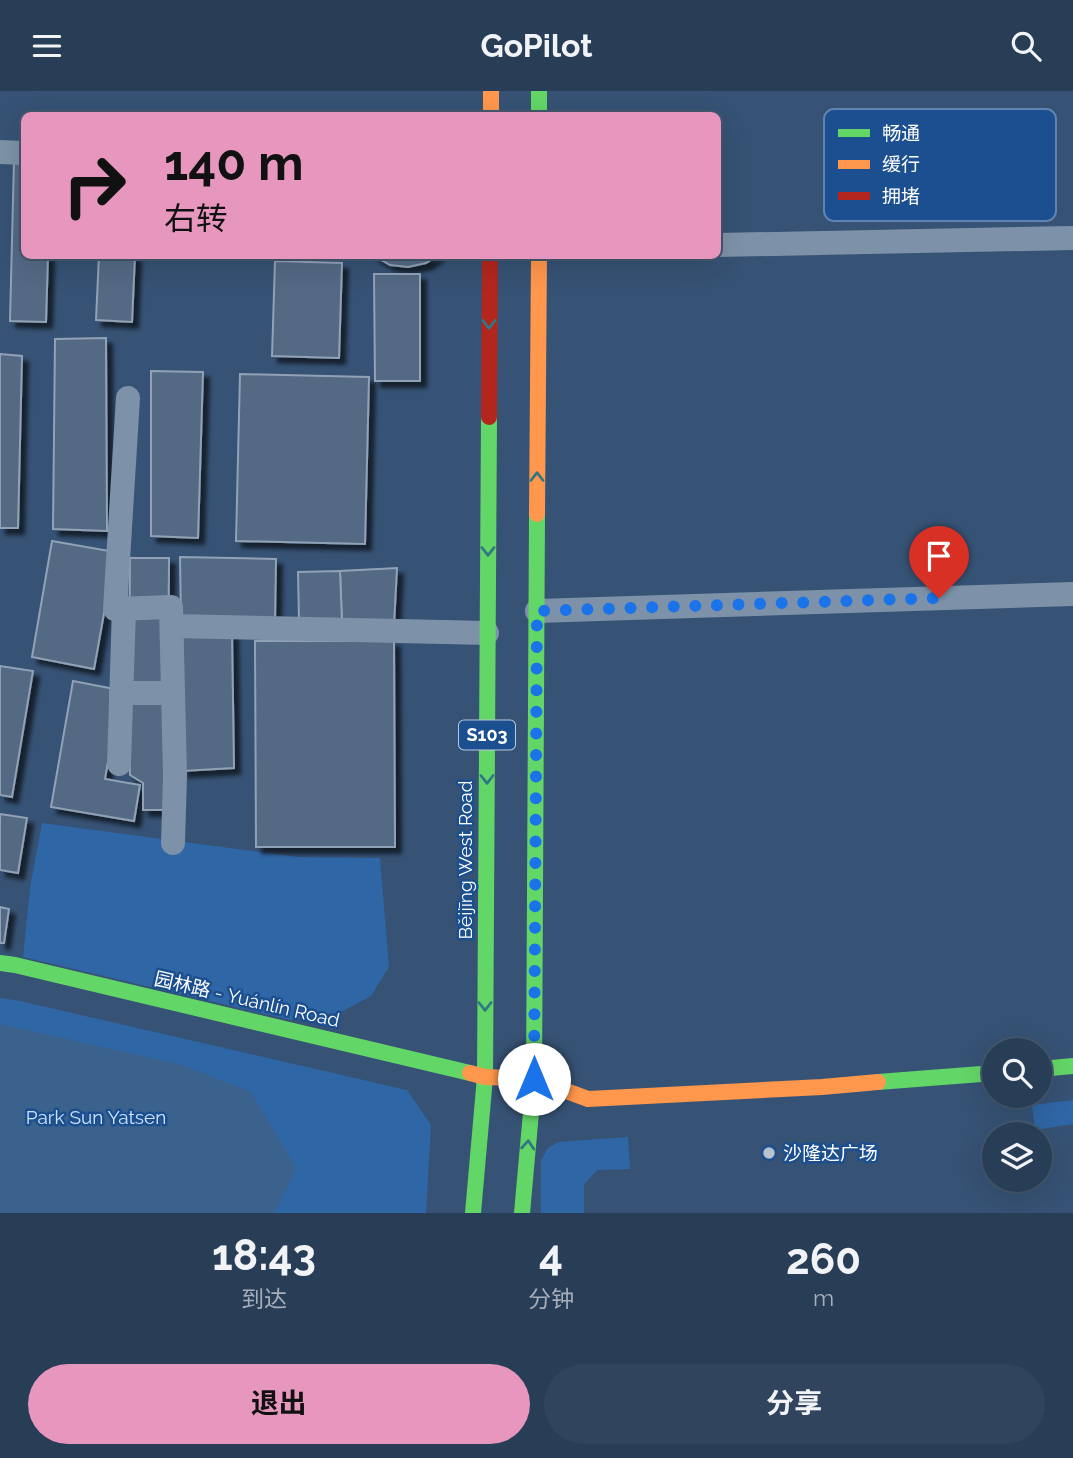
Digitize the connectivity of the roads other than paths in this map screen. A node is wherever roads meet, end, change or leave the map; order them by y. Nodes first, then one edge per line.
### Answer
1 (491, 91) edge
2 (540, 91) edge
3 (491, 112) edge
4 (539, 112) edge
5 (0, 152) edge
6 (21, 153) edge
7 (1073, 238) edge
8 (721, 245) edge
9 (489, 259) edge
10 (539, 259) edge
11 (128, 398) dead end
12 (1073, 594) edge
13 (124, 609) junction
14 (537, 611) junction
15 (172, 626) junction
16 (487, 633) junction
17 (121, 693) junction
18 (173, 693) junction
19 (119, 764) dead end
20 (173, 843) dead end
21 (0, 963) edge
22 (1073, 1066) edge
23 (1052, 1068) edge
24 (982, 1074) edge
25 (485, 1077) junction
26 (534, 1079) junction
27 (473, 1213) edge
28 (522, 1213) edge

1 - 3 main road
2 - 4 main road
5 - 6 street
7 - 8 street
9 -> 16 main road, Běijīng West Road / S103
14 -> 10 main road, S103
11 - 13 street
12 - 14 street
13 - 15 street
13 - 17 street
14 - 26 main road, S103
15 - 16 street
15 - 18 street
16 -> 25 main road, Běijīng West Road / S103
17 - 18 street
17 - 19 street
18 - 20 street
21 - 25 main road, 园林路 - Yuánlín Road
22 - 23 main road
24 - 26 main road, 园林路 - Yuánlín Road
25 - 26 main road, 园林路 - Yuánlín Road
25 - 27 main road, Běijīng West Road / S103
28 -> 26 main road, S103

